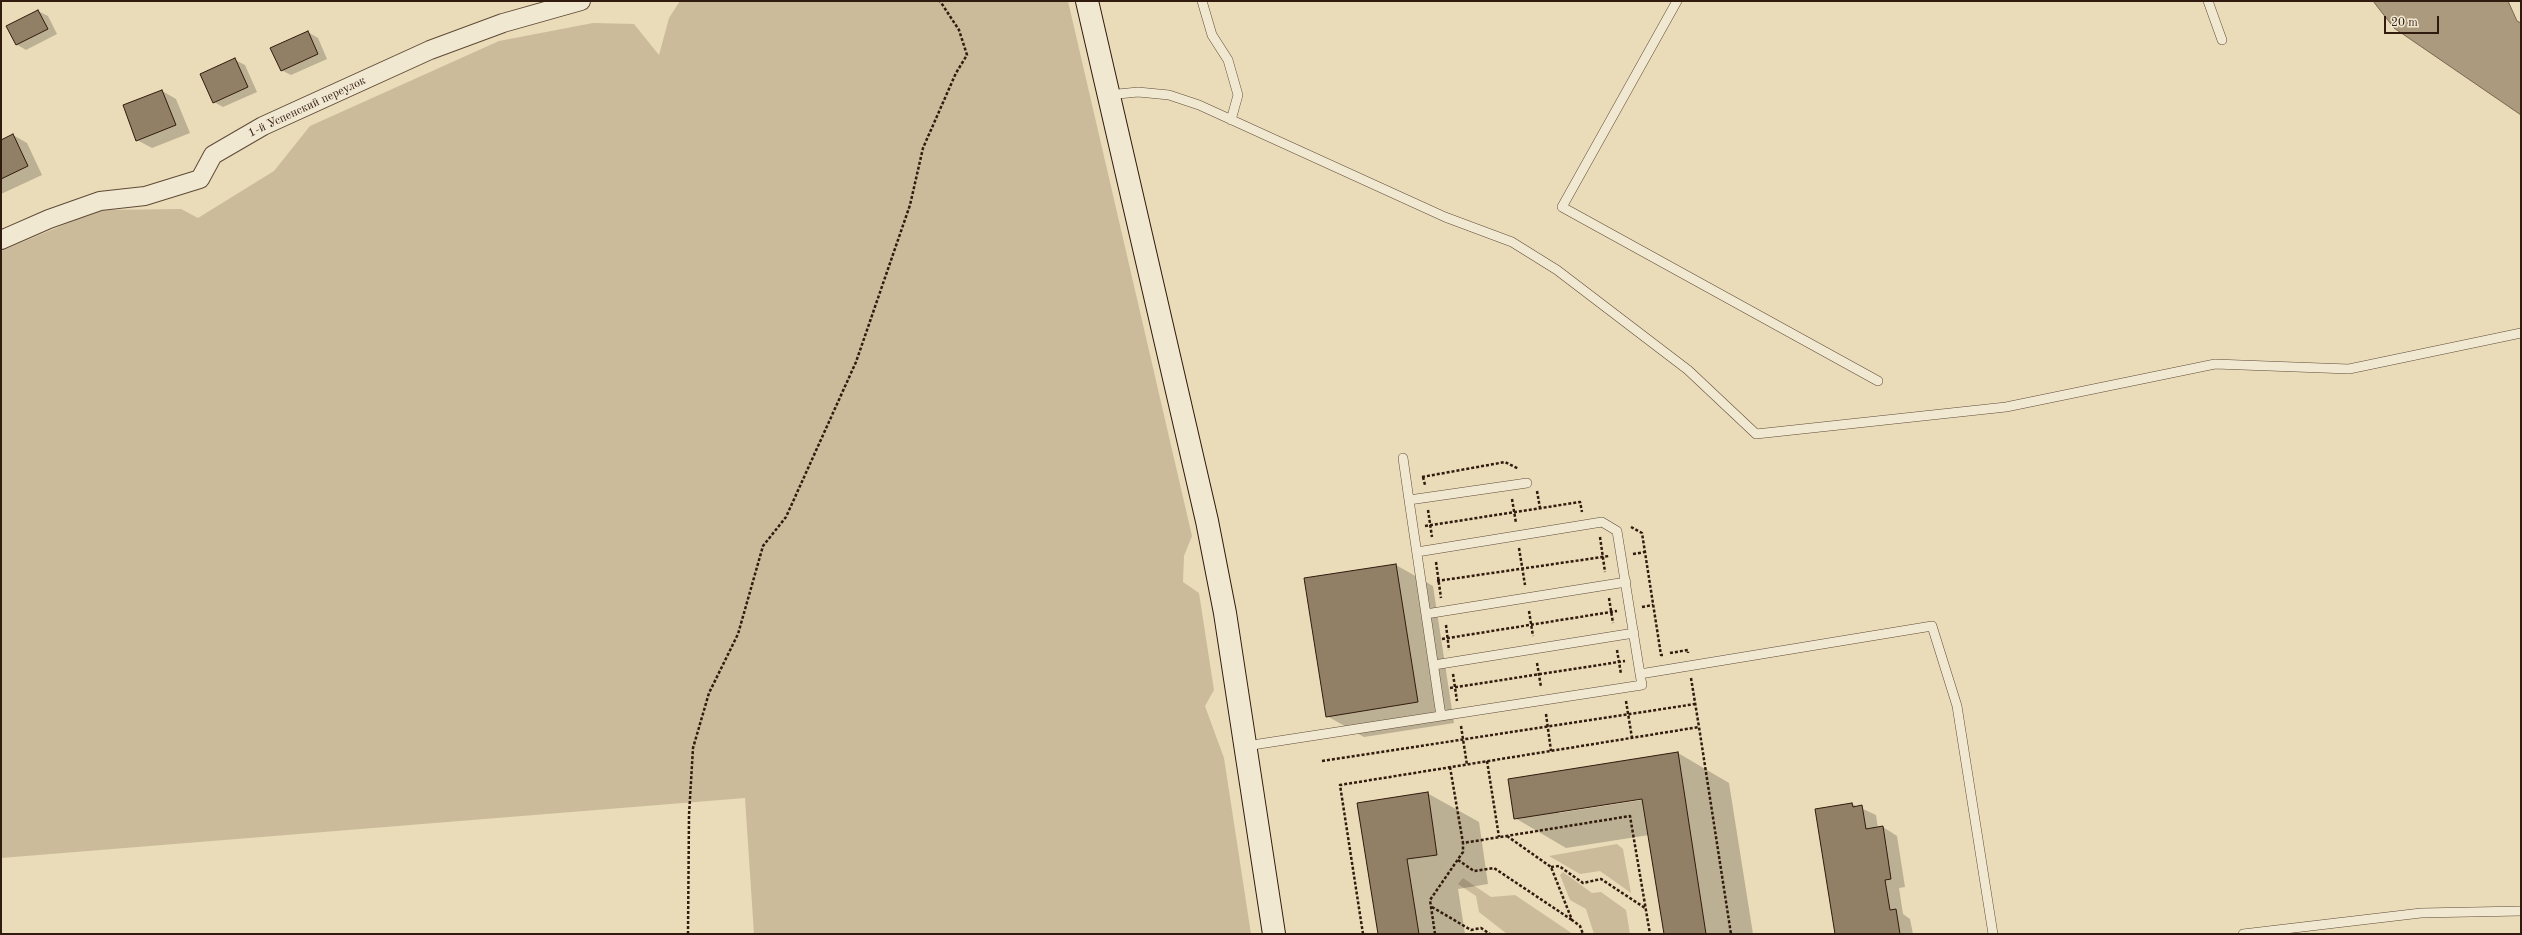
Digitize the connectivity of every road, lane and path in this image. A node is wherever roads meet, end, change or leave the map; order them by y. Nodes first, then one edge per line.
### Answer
1 (581, 1) edge
2 (940, 1) edge
3 (1087, 1) edge
4 (1202, 1) edge
5 (1677, 1) edge
6 (2208, 1) edge
7 (2222, 40) dead end
8 (1108, 95) junction
9 (1232, 120) junction
10 (1, 240) edge
11 (2521, 333) edge
12 (1878, 381) dead end
13 (1403, 458) dead end
14 (1527, 483) dead end
15 (1509, 486) junction
16 (1409, 500) junction
17 (1518, 536) junction
18 (1417, 552) junction
19 (1645, 552) dead end
20 (1621, 556) junction
21 (1523, 568) junction
22 (1626, 582) junction
23 (1422, 584) junction
24 (1527, 598) junction
25 (1653, 605) dead end
26 (1630, 609) junction
27 (1426, 614) junction
28 (1531, 625) junction
29 (1634, 633) junction
30 (1430, 640) junction
31 (1535, 649) junction
32 (1661, 655) dead end
33 (1638, 659) junction
34 (1434, 665) junction
35 (1539, 674) junction
36 (1640, 674) junction
37 (1438, 690) junction
38 (1544, 700) junction
39 (1695, 704) dead end
40 (1441, 716) junction
41 (1547, 726) junction
42 (1246, 746) junction
43 (1551, 751) junction
44 (1322, 762) dead end
45 (1487, 762) junction
46 (1450, 767) junction
47 (1507, 836) junction
48 (1499, 837) junction
49 (1463, 843) junction
50 (1458, 860) junction
51 (1552, 867) junction
52 (1431, 906) junction
53 (1645, 909) junction
54 (2521, 911) edge
55 (1572, 920) junction
56 (688, 934) edge
57 (1274, 934) edge
58 (1364, 934) edge
59 (1436, 934) edge
60 (1490, 934) edge
61 (1583, 934) edge
62 (1650, 934) edge
63 (1732, 934) edge
64 (1993, 934) edge
65 (2243, 934) edge

1 - 10 street, 1-й Успенский переулок
2 - 56 path
3 - 8 main road
4 - 9 lane
5 - 12 lane
6 - 7 lane
8 - 9 lane
8 - 42 main road
9 - 11 lane
13 - 16 lane
14 - 15 lane
15 - 16 lane
15 - 17 path
16 - 18 lane
17 - 18 lane
17 - 20 lane
17 - 21 path
18 - 23 lane
19 - 20 path
20 - 21 path
20 - 22 lane
21 - 23 path
21 - 24 path
22 - 24 lane
22 - 26 lane
23 - 27 lane
24 - 27 lane
24 - 28 path
25 - 26 path
26 - 28 path
26 - 29 lane
27 - 30 lane
28 - 30 path
28 - 31 path
29 - 31 lane
29 - 33 lane
30 - 34 lane
31 - 34 lane
31 - 35 path
32 - 33 path
33 - 35 path
33 - 36 lane
34 - 37 lane
35 - 37 path
35 - 38 path
36 - 38 lane
36 - 64 lane
37 - 40 lane
38 - 40 lane
38 - 41 path
39 - 41 path
40 - 42 lane
41 - 43 path
41 - 44 path
42 - 57 main road
43 - 45 path
43 - 63 path
45 - 46 path
45 - 48 path
46 - 49 path
46 - 58 path
47 - 48 path
47 - 51 path
47 - 53 path
48 - 49 path
49 - 50 path
50 - 52 path
50 - 55 path
51 - 53 path
51 - 55 path
52 - 59 path
52 - 60 path
53 - 62 path
54 - 65 lane
55 - 61 path

